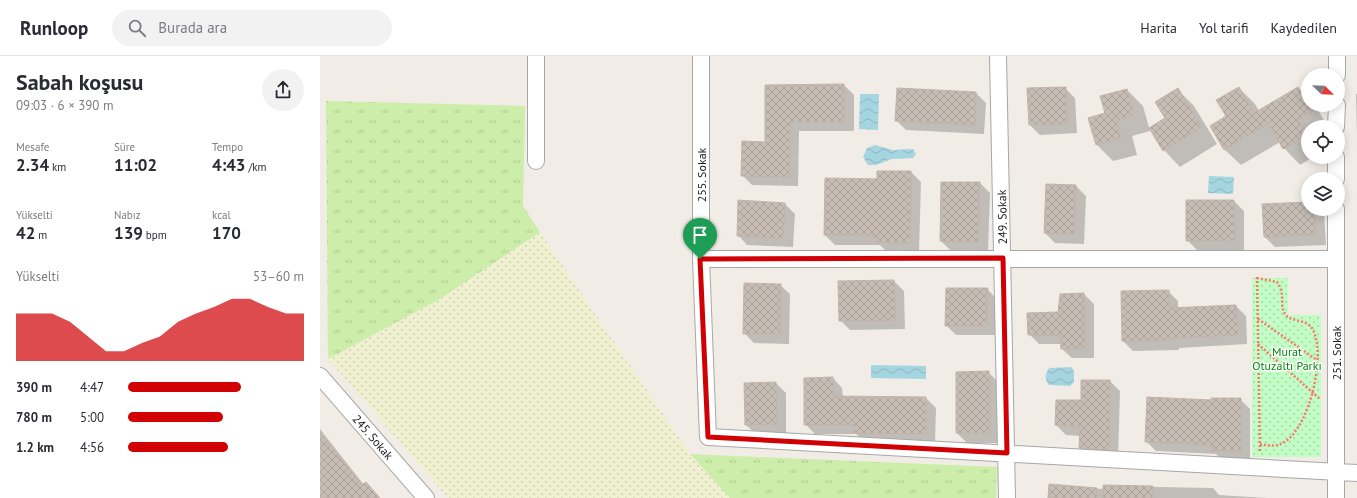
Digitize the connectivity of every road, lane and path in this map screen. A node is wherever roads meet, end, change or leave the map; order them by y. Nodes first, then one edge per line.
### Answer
1 (536, 56) edge
2 (701, 56) edge
3 (998, 56) edge
4 (1337, 56) edge
5 (1337, 68) edge
6 (536, 161) dead end
7 (1336, 216) edge
8 (1003, 258) junction
9 (700, 259) junction
10 (1256, 259) junction
11 (1335, 259) junction
12 (1257, 278) junction
13 (1258, 320) junction
14 (1258, 343) junction
15 (1318, 360) junction
16 (320, 376) edge
17 (1312, 392) junction
18 (1336, 406) junction
19 (1260, 444) junction
20 (1007, 453) junction
21 (1259, 469) junction
22 (1357, 473) edge
23 (1336, 474) junction
24 (426, 498) edge
25 (1007, 498) edge
26 (1336, 498) edge

1 - 6 street
2 - 9 street, 255. Sokak
3 - 8 street, 249. Sokak
4 - 5 street
7 - 11 street, 251. Sokak
8 - 9 street
8 - 10 street
8 - 20 street, 249. Sokak
9 - 20 street, 255. Sokak
10 - 11 street
10 - 12 path
11 - 18 street, 251. Sokak
12 - 13 path
12 - 15 path
13 - 14 path
13 - 15 path
14 - 17 path
14 - 19 path
15 - 17 path
16 - 24 street, 245. Sokak
17 - 18 path
17 - 19 path
18 - 23 street, 251. Sokak
19 - 21 path
20 - 21 street
20 - 25 street, 249. Sokak
21 - 23 street
22 - 23 street
23 - 26 street, 251. Sokak

